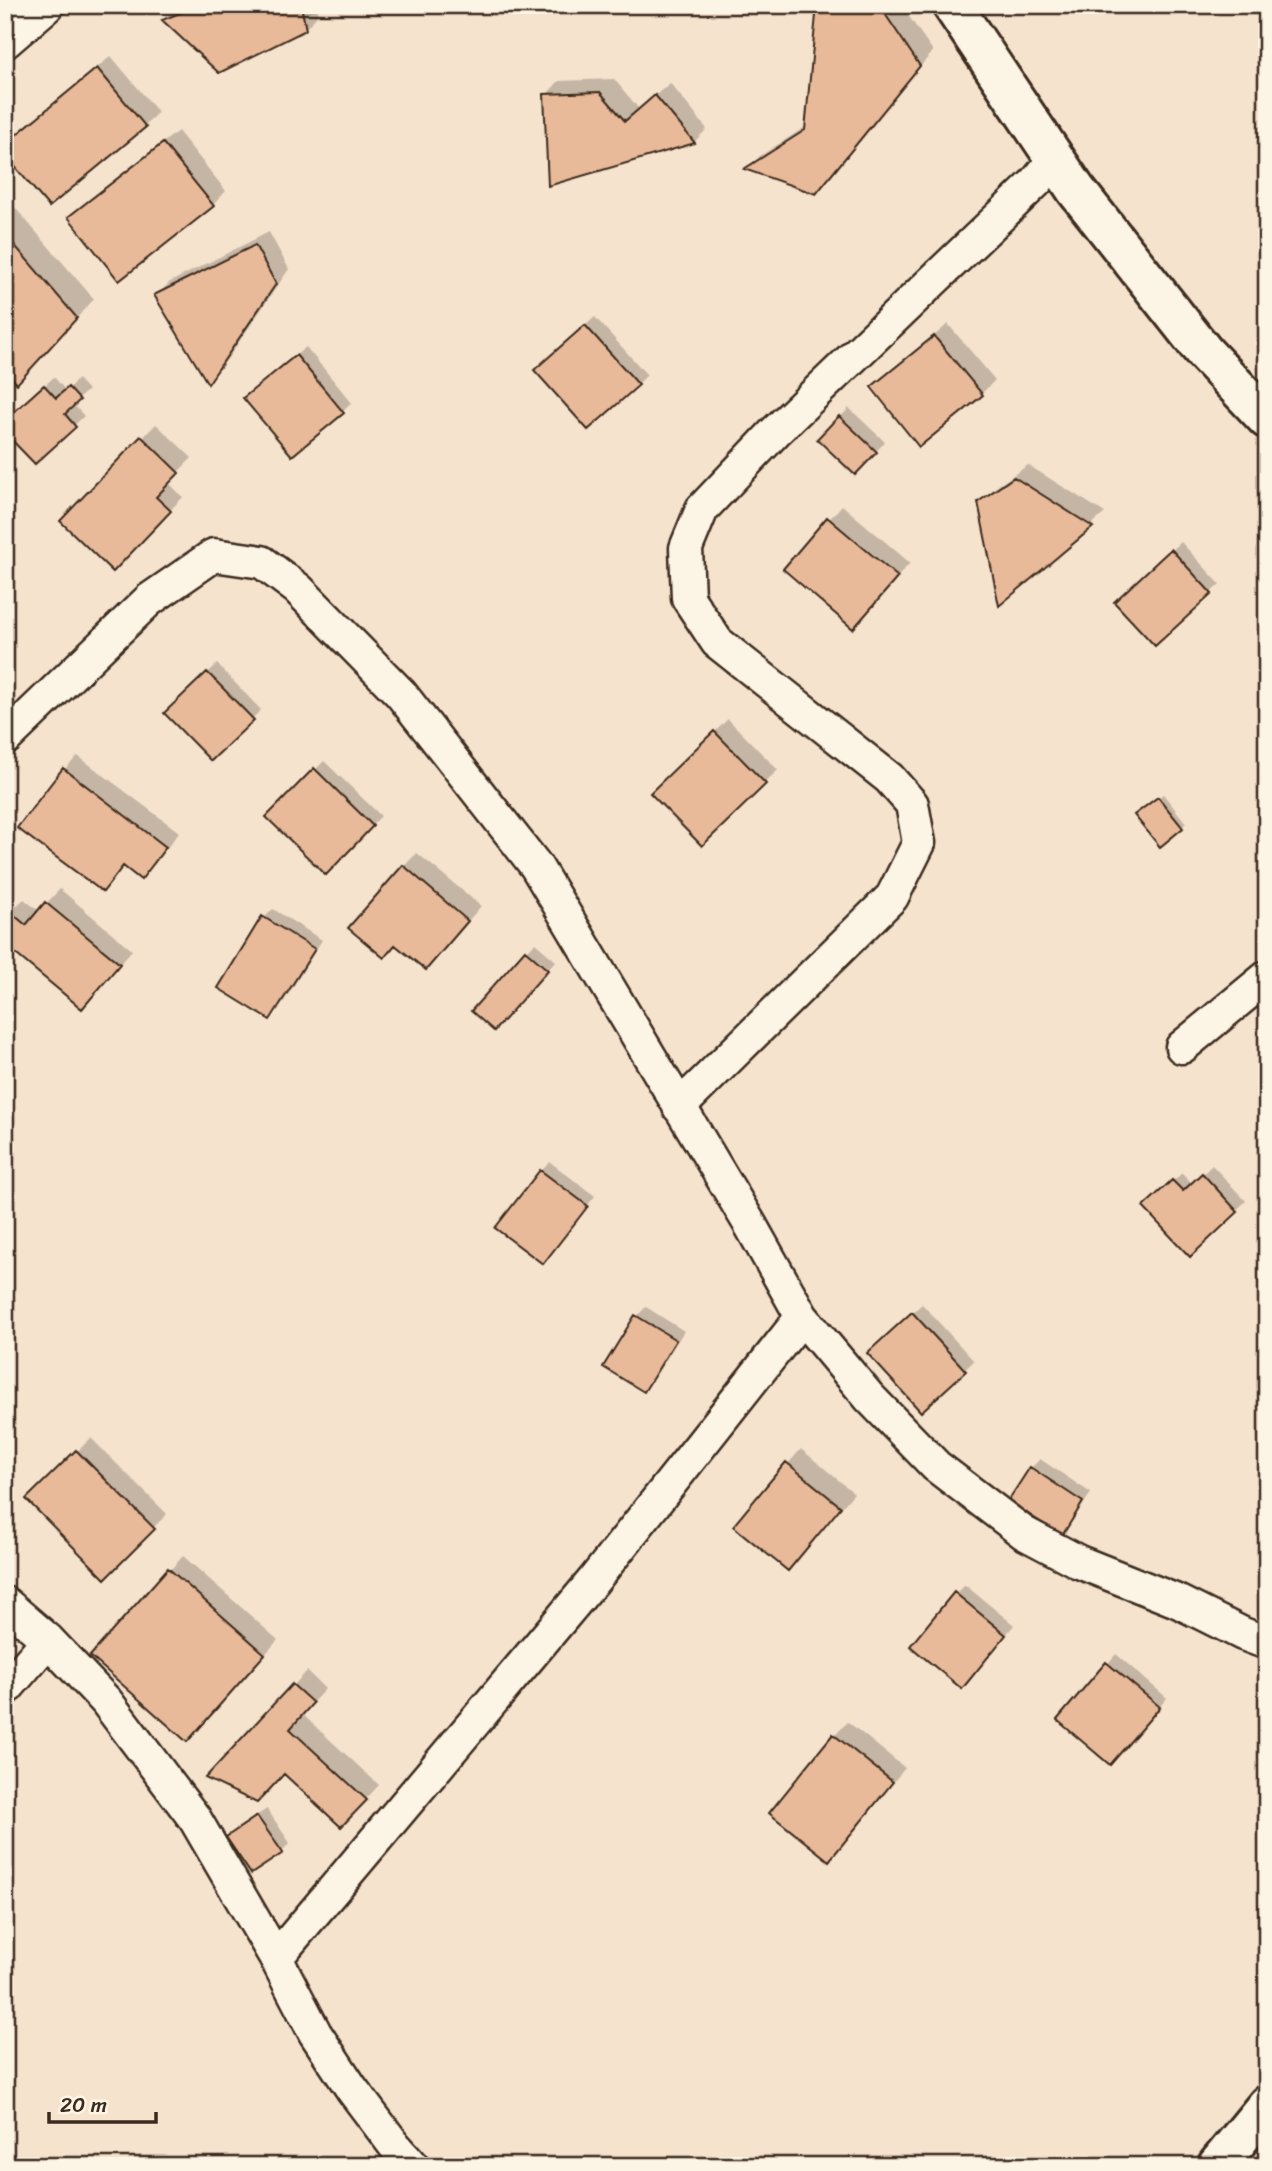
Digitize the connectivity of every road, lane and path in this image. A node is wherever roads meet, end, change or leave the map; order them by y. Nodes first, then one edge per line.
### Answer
1 (48, 5) edge
2 (952, 5) edge
3 (5, 42) edge
4 (1055, 159) junction
5 (1267, 419) edge
6 (5, 739) edge
7 (1267, 977) edge
8 (1182, 1047) dead end
9 (679, 1107) junction
10 (802, 1317) junction
11 (5, 1603) edge
12 (48, 1640) junction
13 (1267, 1643) edge
14 (5, 1690) edge
15 (276, 1958) junction
16 (1267, 2105) edge
17 (413, 2166) edge
18 (1217, 2166) edge

1 - 3 street
2 - 4 street
4 - 5 street
4 - 9 street
6 - 9 street
7 - 8 street
9 - 10 street
10 - 13 street
10 - 15 street
11 - 12 street
12 - 14 street
12 - 15 street
15 - 17 street
16 - 18 street

